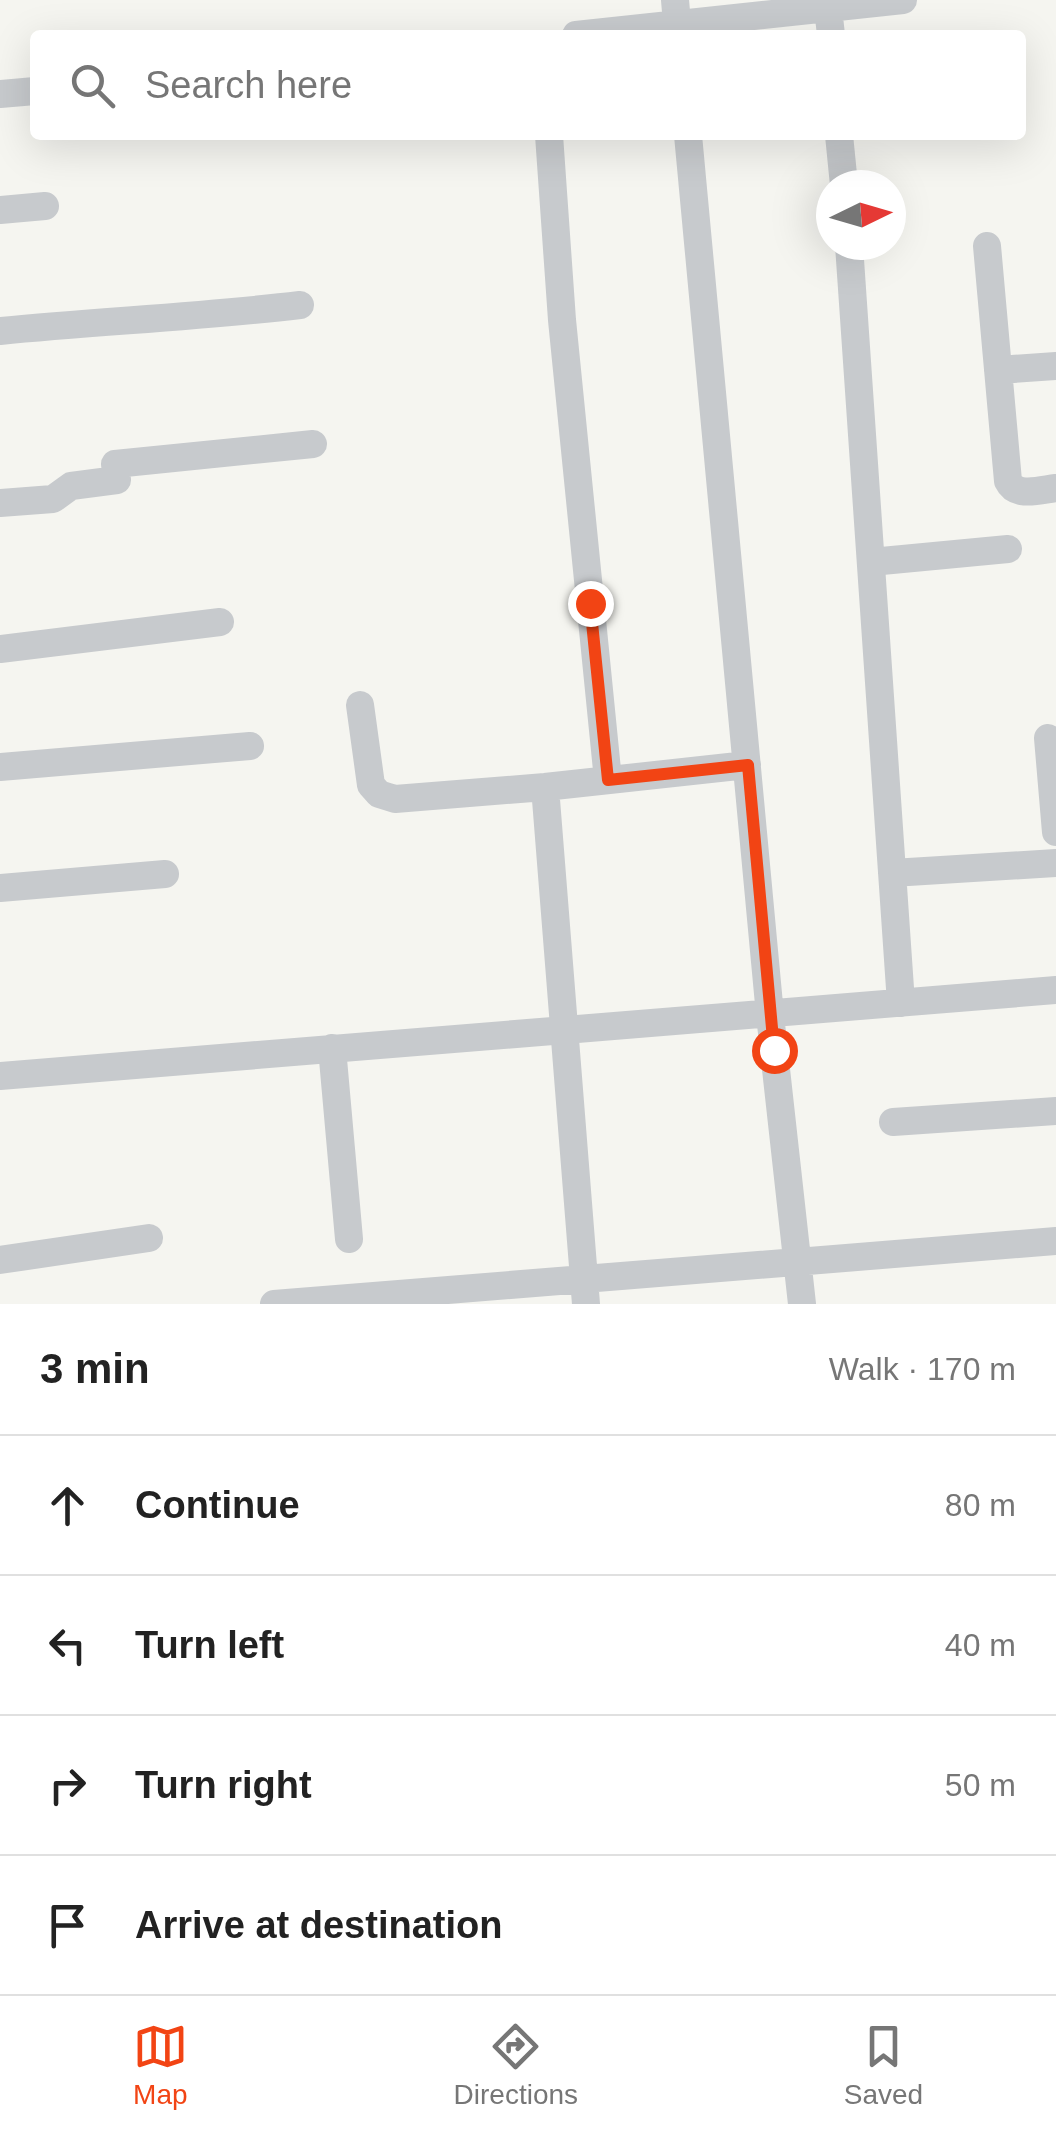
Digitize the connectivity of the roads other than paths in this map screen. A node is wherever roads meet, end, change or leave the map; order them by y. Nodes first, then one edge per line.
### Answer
1 (903, 0) edge
2 (677, 20) edge
3 (829, 22) edge
4 (596, 30) edge
5 (30, 91) edge
6 (0, 94) edge
7 (549, 140) edge
8 (688, 140) edge
9 (840, 140) edge
10 (842, 170) edge
11 (44, 206) dead end
12 (0, 210) edge
13 (987, 246) dead end
14 (850, 260) edge
15 (300, 306) dead end
16 (0, 331) edge
17 (1056, 366) edge
18 (998, 370) junction
19 (313, 444) dead end
20 (1056, 488) edge
21 (0, 503) edge
22 (1008, 548) dead end
23 (871, 562) junction
24 (220, 622) dead end
25 (0, 649) edge
26 (360, 705) dead end
27 (1048, 738) dead end
28 (250, 746) dead end
29 (748, 765) junction
30 (0, 767) edge
31 (608, 780) junction
32 (545, 788) junction
33 (1056, 832) edge
34 (1056, 863) edge
35 (892, 872) junction
36 (165, 874) dead end
37 (0, 888) edge
38 (1056, 990) edge
39 (901, 1004) junction
40 (770, 1015) junction
41 (565, 1029) junction
42 (332, 1048) junction
43 (0, 1076) edge
44 (1056, 1111) edge
45 (894, 1122) dead end
46 (149, 1238) dead end
47 (349, 1239) dead end
48 (1056, 1240) edge
49 (0, 1260) edge
50 (798, 1262) junction
51 (585, 1291) edge
52 (274, 1304) edge
53 (802, 1304) edge

1 - 3 street
2 - 3 street
2 - 4 street
5 - 6 street
7 - 31 street
8 - 29 street
9 - 10 street
11 - 12 street
13 - 18 street
14 - 23 street
15 - 16 street
17 - 18 street
18 - 20 street
19 - 21 street
22 - 23 street
23 - 35 street
24 - 25 street
26 - 32 street
27 - 33 street
28 - 30 street
29 - 31 street
29 - 40 street
31 - 32 street
32 - 41 street
34 - 35 street
35 - 39 street
36 - 37 street
38 - 39 street
39 - 40 street
40 - 41 street
40 - 50 street
41 - 42 street
41 - 51 street
42 - 43 street
42 - 47 street
44 - 45 street
46 - 49 street
48 - 50 street
50 - 51 street
50 - 53 street
51 - 52 street

